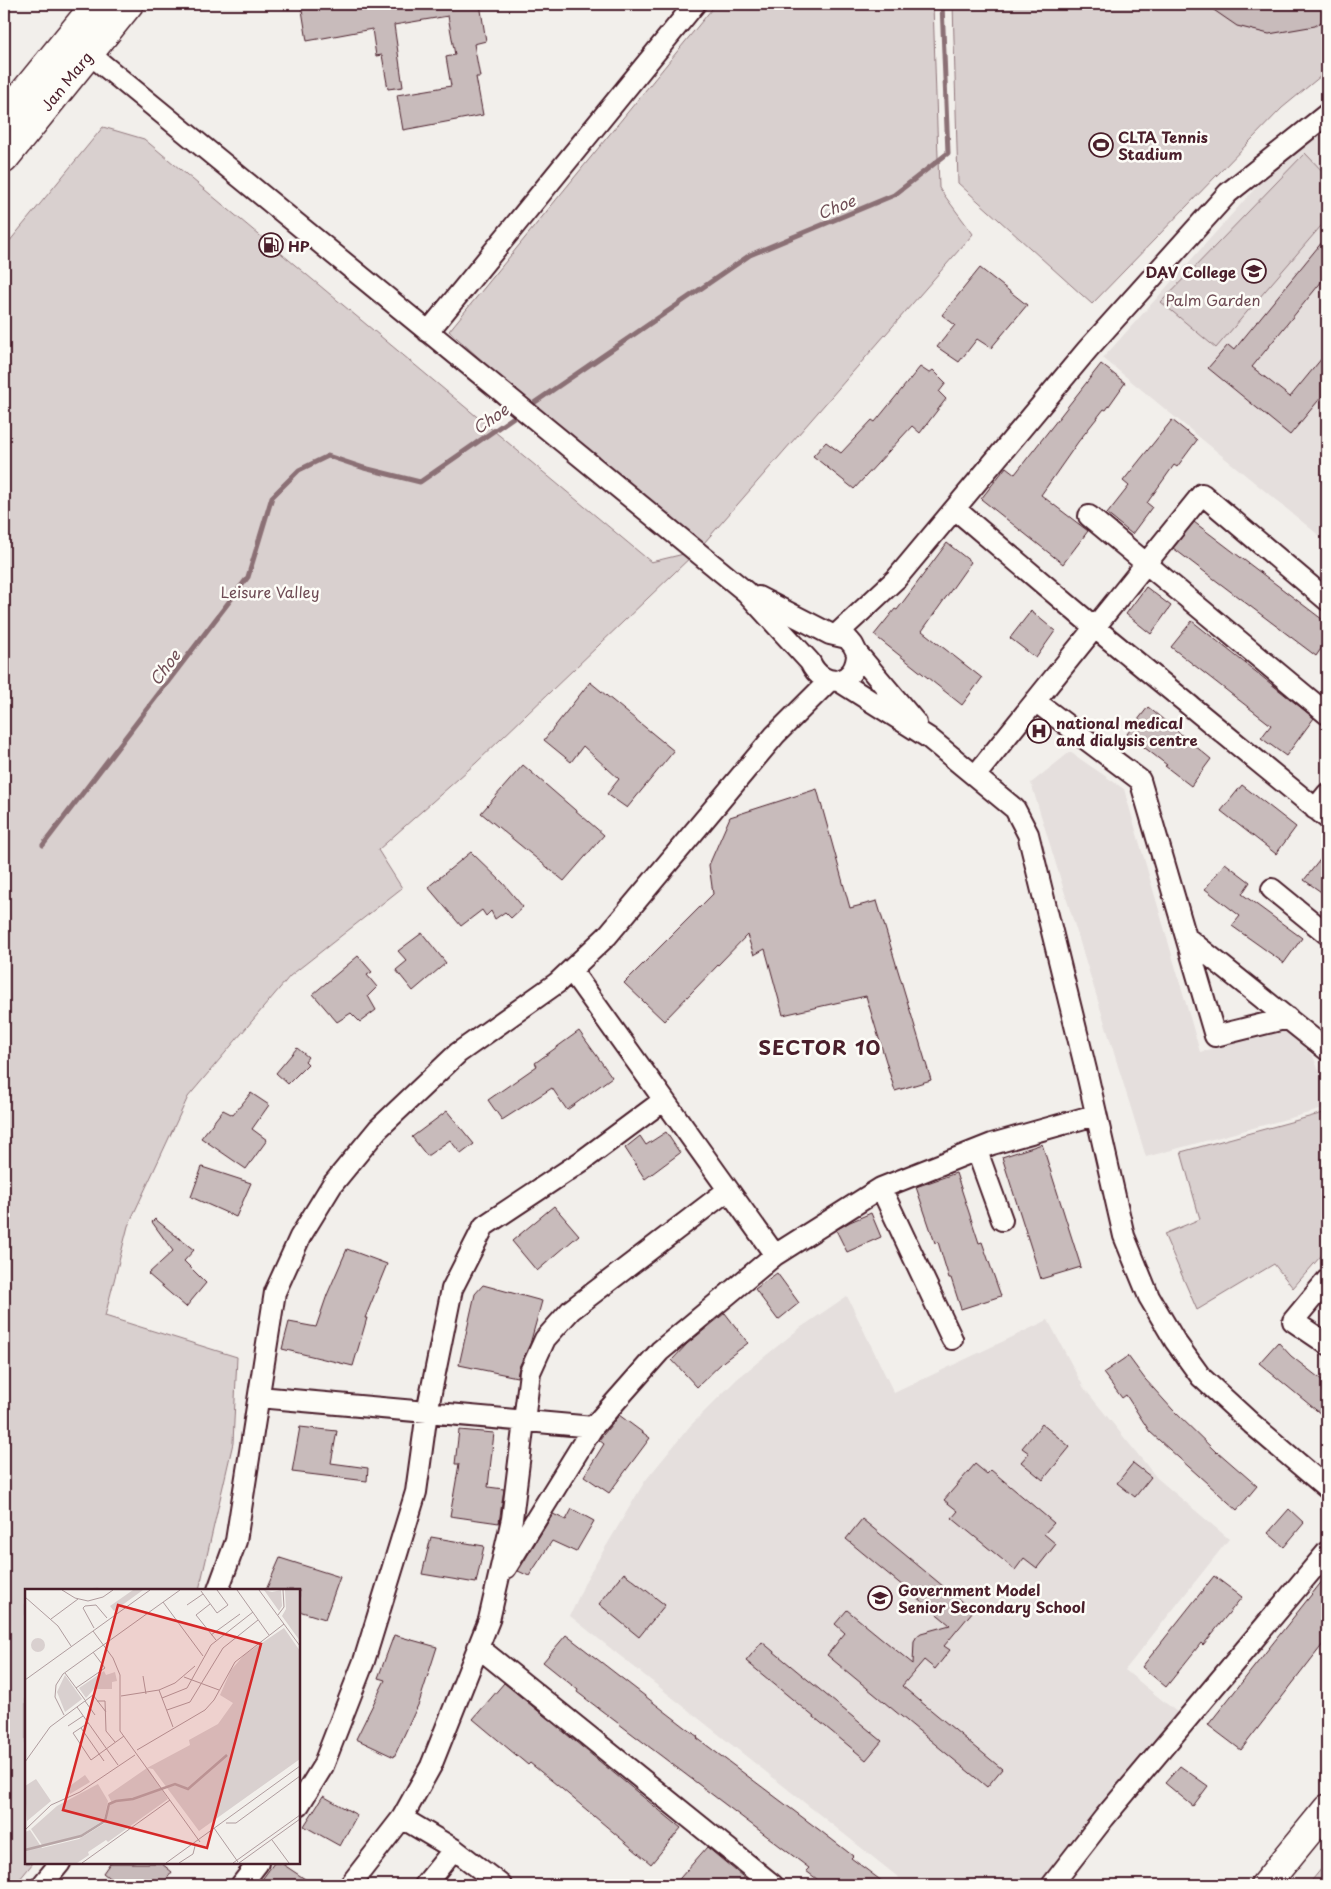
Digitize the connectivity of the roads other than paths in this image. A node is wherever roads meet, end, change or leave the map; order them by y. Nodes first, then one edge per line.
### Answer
1 (96, 4) edge
2 (129, 4) edge
3 (695, 4) edge
4 (79, 45) junction
5 (1327, 114) edge
6 (4, 117) edge
7 (4, 159) edge
8 (428, 332) junction
9 (955, 509) junction
10 (1089, 516) dead end
11 (1146, 563) junction
12 (746, 592) junction
13 (1327, 600) edge
14 (1094, 627) junction
15 (844, 642) junction
16 (823, 673) junction
17 (1035, 701) junction
18 (1327, 714) edge
19 (929, 738) junction
20 (975, 776) junction
21 (1323, 807) edge
22 (1272, 889) dead end
23 (1327, 934) edge
24 (1186, 937) junction
25 (571, 970) junction
26 (1288, 1018) junction
27 (1327, 1050) edge
28 (664, 1100) junction
29 (1095, 1115) junction
30 (977, 1150) junction
31 (881, 1188) junction
32 (728, 1190) junction
33 (1002, 1220) dead end
34 (775, 1255) junction
35 (1327, 1280) edge
36 (952, 1339) dead end
37 (1327, 1344) edge
38 (259, 1397) junction
39 (427, 1412) junction
40 (524, 1421) junction
41 (593, 1427) junction
42 (1327, 1488) edge
43 (1327, 1552) edge
44 (498, 1580) junction
45 (218, 1589) edge
46 (478, 1647) junction
47 (300, 1803) edge
48 (1327, 1808) edge
49 (402, 1818) junction
50 (1327, 1833) edge
51 (454, 1849) junction
52 (59, 1864) edge
53 (257, 1864) edge
54 (42, 1885) edge
55 (241, 1885) edge
56 (350, 1885) edge
57 (425, 1885) edge
58 (501, 1885) edge
59 (773, 1885) edge
60 (1052, 1885) edge
61 (1265, 1885) edge
62 (1285, 1885) edge

1 - 4 main road, Jan Marg
2 - 4 main road, Jan Marg
3 - 8 street
4 - 6 main road, Jan Marg
4 - 7 main road, Jan Marg
4 - 8 street
5 - 9 street
8 - 12 street
9 - 14 street
9 - 15 street
10 - 11 street
11 - 13 street
11 - 14 street
11 - 18 street
12 - 15 street
12 - 16 street
14 - 17 street
14 - 21 street
15 - 16 street
15 - 16 street
15 - 19 street
16 - 19 street
16 - 25 street
17 - 20 street
17 - 24 street
19 - 20 street
20 - 29 street
22 - 23 street
24 - 26 street
24 - 26 street
25 - 28 street
25 - 38 street
26 - 27 street
28 - 32 street
28 - 39 street
29 - 30 street
29 - 42 street
30 - 31 street
30 - 33 street
31 - 34 street
31 - 36 street
32 - 34 street
32 - 40 street
34 - 41 street
35 - 37 street
38 - 39 street
38 - 45 street
39 - 40 street
39 - 47 street
40 - 41 street
40 - 44 street
41 - 44 street
43 - 60 street
44 - 46 street
46 - 49 street
46 - 59 street
48 - 61 main road
49 - 51 street
49 - 56 street
50 - 62 main road
51 - 57 street
51 - 58 street
52 - 54 street
53 - 55 street

